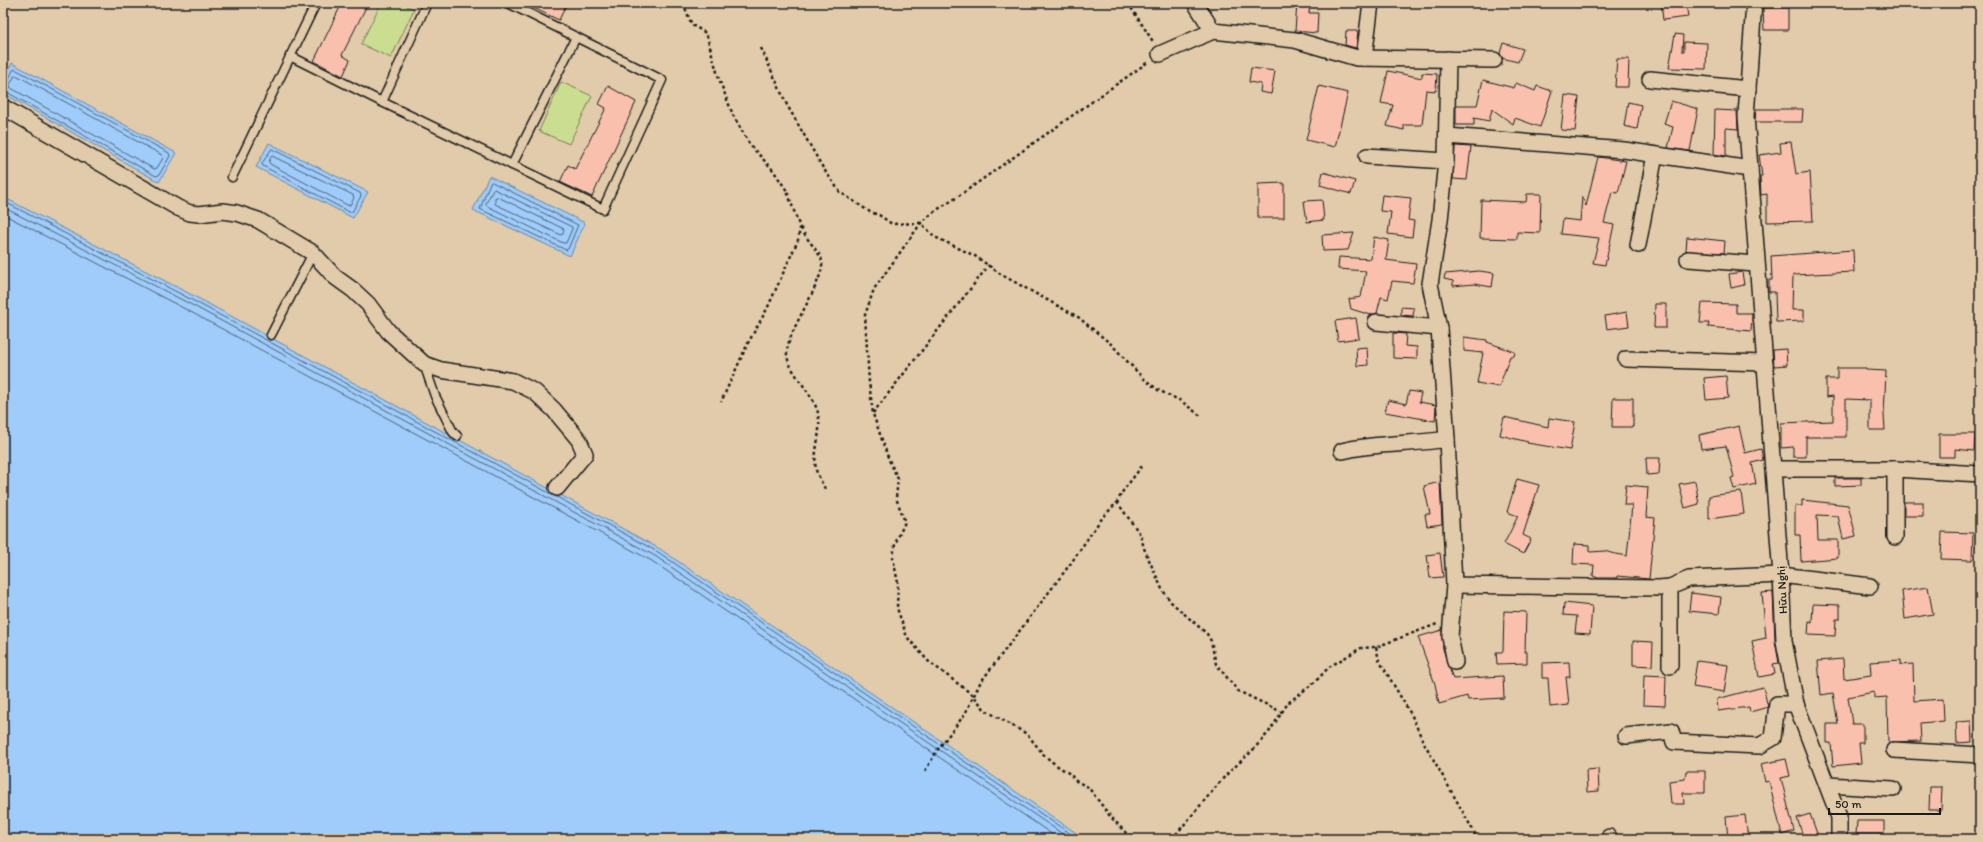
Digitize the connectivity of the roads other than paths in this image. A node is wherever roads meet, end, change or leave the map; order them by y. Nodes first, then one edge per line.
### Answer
1 (316, 3) edge
2 (427, 3) edge
3 (508, 3) edge
4 (1195, 3) edge
5 (1371, 3) edge
6 (1754, 3) edge
7 (1213, 31) junction
8 (576, 37) junction
9 (1160, 54) road end
10 (290, 56) junction
11 (1364, 58) junction
12 (1448, 59) junction
13 (1494, 60) dead end
14 (1650, 79) dead end
15 (1748, 89) junction
16 (382, 102) junction
17 (3, 107) edge
18 (1447, 136) junction
19 (1655, 155) junction
20 (1367, 156) dead end
21 (1446, 161) junction
22 (512, 165) junction
23 (1750, 169) junction
24 (232, 177) dead end
25 (1638, 245) dead end
26 (313, 253) junction
27 (1688, 259) dead end
28 (1756, 264) junction
29 (1376, 322) dead end
30 (1439, 328) junction
31 (271, 335) dead end
32 (1626, 359) dead end
33 (424, 364) junction
34 (1765, 364) junction
35 (457, 436) dead end
36 (1447, 439) junction
37 (1342, 451) dead end
38 (1773, 469) junction
39 (1895, 469) junction
40 (1980, 474) edge
41 (557, 488) dead end
42 (1895, 537) dead end
43 (1781, 575) junction
44 (1454, 585) junction
45 (1870, 586) dead end
46 (1670, 587) junction
47 (1455, 662) dead end
48 (1670, 666) dead end
49 (1796, 704) junction
50 (1626, 736) dead end
51 (1894, 750) dead end
52 (1980, 755) edge
53 (1828, 785) junction
54 (1893, 790) dead end
55 (1839, 839) edge

1 - 10 lane
2 - 16 lane
3 - 8 lane
4 - 7 street
5 - 11 street
6 - 15 street, Hữu Nghị
7 - 9 street
7 - 11 street
8 - 22 lane
8 - 22 lane
10 - 16 lane
10 - 24 lane
11 - 12 street
12 - 13 street
12 - 18 street
14 - 15 street
15 - 23 street, Hữu Nghị
16 - 22 lane
17 - 26 street
18 - 19 street
18 - 21 street
19 - 23 street
19 - 25 street
20 - 21 street
21 - 30 street
23 - 28 street, Hữu Nghị
26 - 31 lane
26 - 33 street
27 - 28 street
28 - 34 street, Hữu Nghị
29 - 30 street
30 - 36 street
32 - 34 street
33 - 35 lane
33 - 41 street
34 - 38 street, Hữu Nghị
36 - 37 street
36 - 44 street
38 - 39 street
38 - 43 street, Hữu Nghị
39 - 40 street
39 - 42 street
43 - 45 street
43 - 46 street
43 - 49 street, Hữu Nghị
44 - 46 street
44 - 47 street
46 - 48 street
49 - 50 street
49 - 53 street, Hữu Nghị
51 - 52 street
53 - 54 street
53 - 55 street, Hữu Nghị

